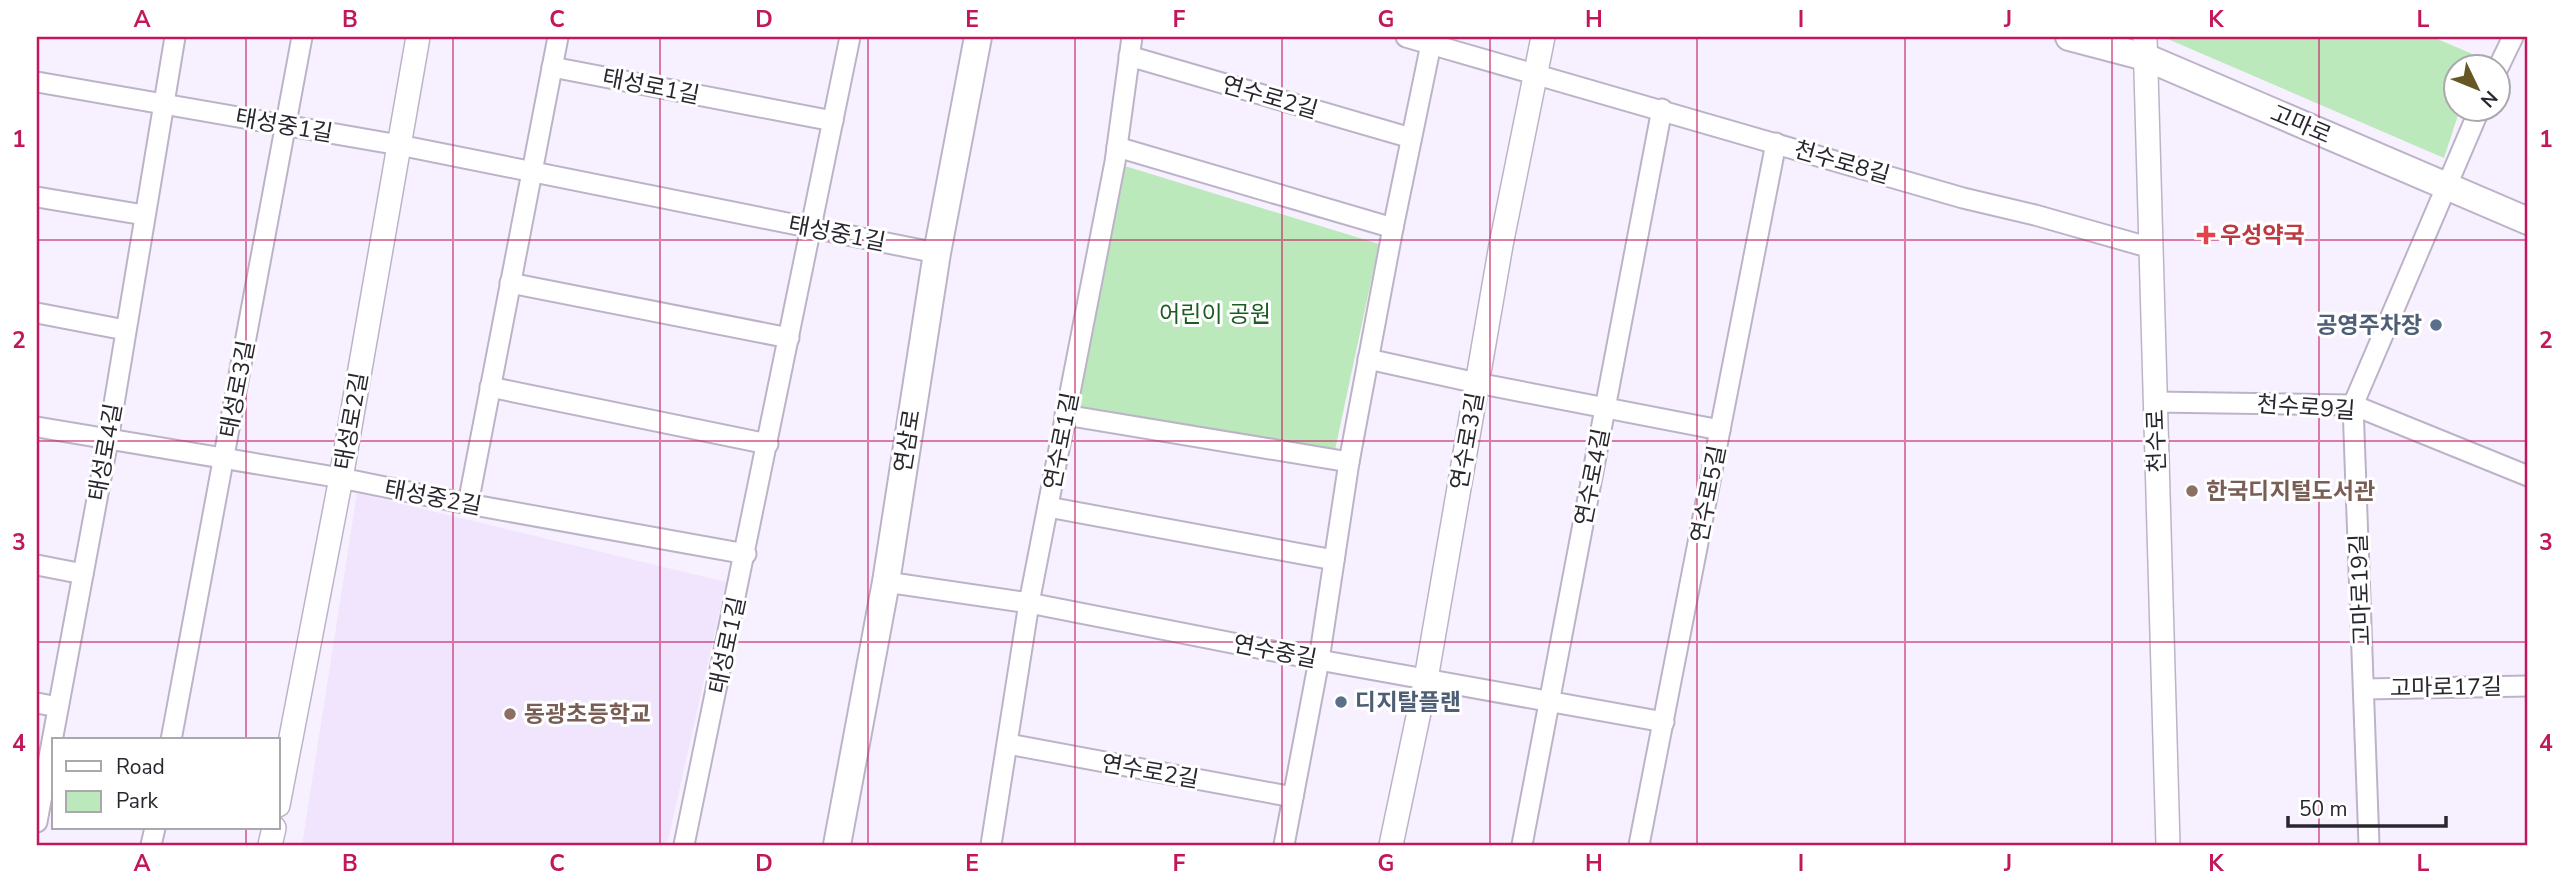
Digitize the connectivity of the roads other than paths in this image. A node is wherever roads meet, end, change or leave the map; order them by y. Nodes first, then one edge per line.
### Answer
1 (175, 37) edge
2 (303, 37) edge
3 (418, 37) edge
4 (558, 37) edge
5 (850, 37) edge
6 (978, 37) edge
7 (1406, 37) edge
8 (1543, 37) edge
9 (2069, 37) edge
10 (1431, 44) junction
11 (1130, 46) edge
12 (2145, 47) edge
13 (552, 67) junction
14 (1535, 73) junction
15 (37, 82) edge
16 (162, 104) junction
17 (1662, 109) junction
18 (833, 121) junction
19 (2474, 122) edge
20 (286, 126) junction
21 (1411, 138) junction
22 (1776, 143) junction
23 (399, 145) junction
24 (1117, 147) junction
25 (531, 173) junction
26 (2445, 186) junction
27 (37, 197) edge
28 (144, 215) junction
29 (2528, 221) edge
30 (811, 228) junction
31 (1393, 228) junction
32 (2151, 248) junction
33 (937, 253) junction
34 (510, 283) junction
35 (37, 313) edge
36 (125, 330) junction
37 (789, 338) junction
38 (1368, 359) junction
39 (1476, 383) junction
40 (490, 387) junction
41 (2155, 402) junction
42 (2353, 405) junction
43 (1605, 407) junction
44 (1065, 415) junction
45 (37, 427) edge
46 (1720, 429) junction
47 (108, 439) junction
48 (768, 444) junction
49 (224, 459) junction
50 (1349, 462) junction
51 (2528, 476) edge
52 (341, 478) junction
53 (468, 504) junction
54 (1048, 507) junction
55 (746, 554) junction
56 (1334, 560) junction
57 (37, 565) edge
58 (83, 573) junction
59 (886, 582) junction
60 (1029, 603) junction
61 (1319, 660) junction
62 (1426, 680) junction
63 (2528, 686) edge
64 (2364, 689) junction
65 (1550, 702) junction
66 (37, 703) edge
67 (58, 707) junction
68 (1664, 722) junction
69 (52, 738) edge
70 (171, 738) edge
71 (52, 740) edge
72 (1008, 744) junction
73 (280, 794) edge
74 (1293, 797) junction
75 (37, 822) edge
76 (684, 845) edge
77 (836, 845) edge
78 (991, 845) edge
79 (1284, 845) edge
80 (1391, 845) edge
81 (1522, 845) edge
82 (1640, 845) edge
83 (2168, 845) edge
84 (2369, 845) edge

1 - 16 street, 태성로4길
2 - 20 street, 태성로3길
3 - 23 street, 태성로2길
4 - 13 street
5 - 18 street, 태성로1길
6 - 33 main road, 연삼로
7 - 10 street
8 - 14 street, 연수로3길
9 - 12 main road, 고마로
10 - 14 street
10 - 21 street
11 - 21 street, 연수로2길
11 - 24 street, 연수로1길
12 - 26 main road, 고마로
12 - 32 street, 천수로
13 - 18 street, 태성로1길
13 - 25 street
14 - 17 street, 천수로8길
14 - 39 street, 연수로3길
15 - 16 street, 태성중1길
16 - 20 street, 태성중1길
16 - 28 street, 태성로4길
17 - 22 street, 천수로8길
17 - 43 street, 연수로4길
18 - 30 street, 태성로1길
19 - 26 street, 고마로19길
20 - 23 street, 태성중1길
20 - 49 street, 태성로3길
21 - 31 street
22 - 32 street, 천수로8길
22 - 46 street, 연수로5길
23 - 25 street, 태성중1길
23 - 52 street, 태성로2길
24 - 31 street
24 - 44 street, 연수로1길
25 - 30 street, 태성중1길
25 - 34 street
26 - 29 main road, 고마로
26 - 42 street, 고마로19길
27 - 28 street
28 - 36 street, 태성로4길
30 - 33 street, 태성중1길
30 - 37 street, 태성로1길
31 - 38 street
32 - 41 street, 천수로
33 - 59 main road, 연삼로
34 - 37 street
34 - 40 street
35 - 36 street
36 - 47 street, 태성로4길
37 - 48 street, 태성로1길
38 - 39 street
38 - 50 street
39 - 43 street
39 - 62 street, 연수로3길
40 - 48 street
40 - 53 street
41 - 42 street, 천수로9길
41 - 83 street, 천수로
42 - 51 street, 천수로9길
42 - 64 street, 고마로19길
43 - 46 street
43 - 65 street, 연수로4길
44 - 50 street
44 - 54 street, 연수로1길
45 - 47 street, 태성중2길
46 - 68 street, 연수로5길
47 - 49 street, 태성중2길
47 - 58 street, 태성로4길
48 - 55 street, 태성로1길
49 - 52 street, 태성중2길
49 - 70 street, 태성로3길
50 - 56 street
52 - 53 street, 태성중2길
52 - 73 street, 태성로2길
53 - 55 street, 태성중2길
54 - 56 street
54 - 60 street, 연수로1길
55 - 76 street, 태성로1길
56 - 61 street
57 - 58 street
58 - 67 street, 태성로4길
59 - 60 street, 연수중길
59 - 77 main road, 연삼로
60 - 61 street, 연수중길
60 - 72 street, 연수로1길
61 - 62 street, 연수중길
61 - 74 street
62 - 65 street, 연수중길
62 - 80 street, 연수로3길
63 - 64 street, 고마로17길
64 - 84 street, 고마로19길
65 - 68 street, 연수중길
65 - 81 street, 연수로4길
66 - 67 street
67 - 69 street, 태성로4길
68 - 82 street, 연수로5길
71 - 75 street, 태성로4길
72 - 74 street, 연수로2길
72 - 78 street, 연수로1길
74 - 79 street

